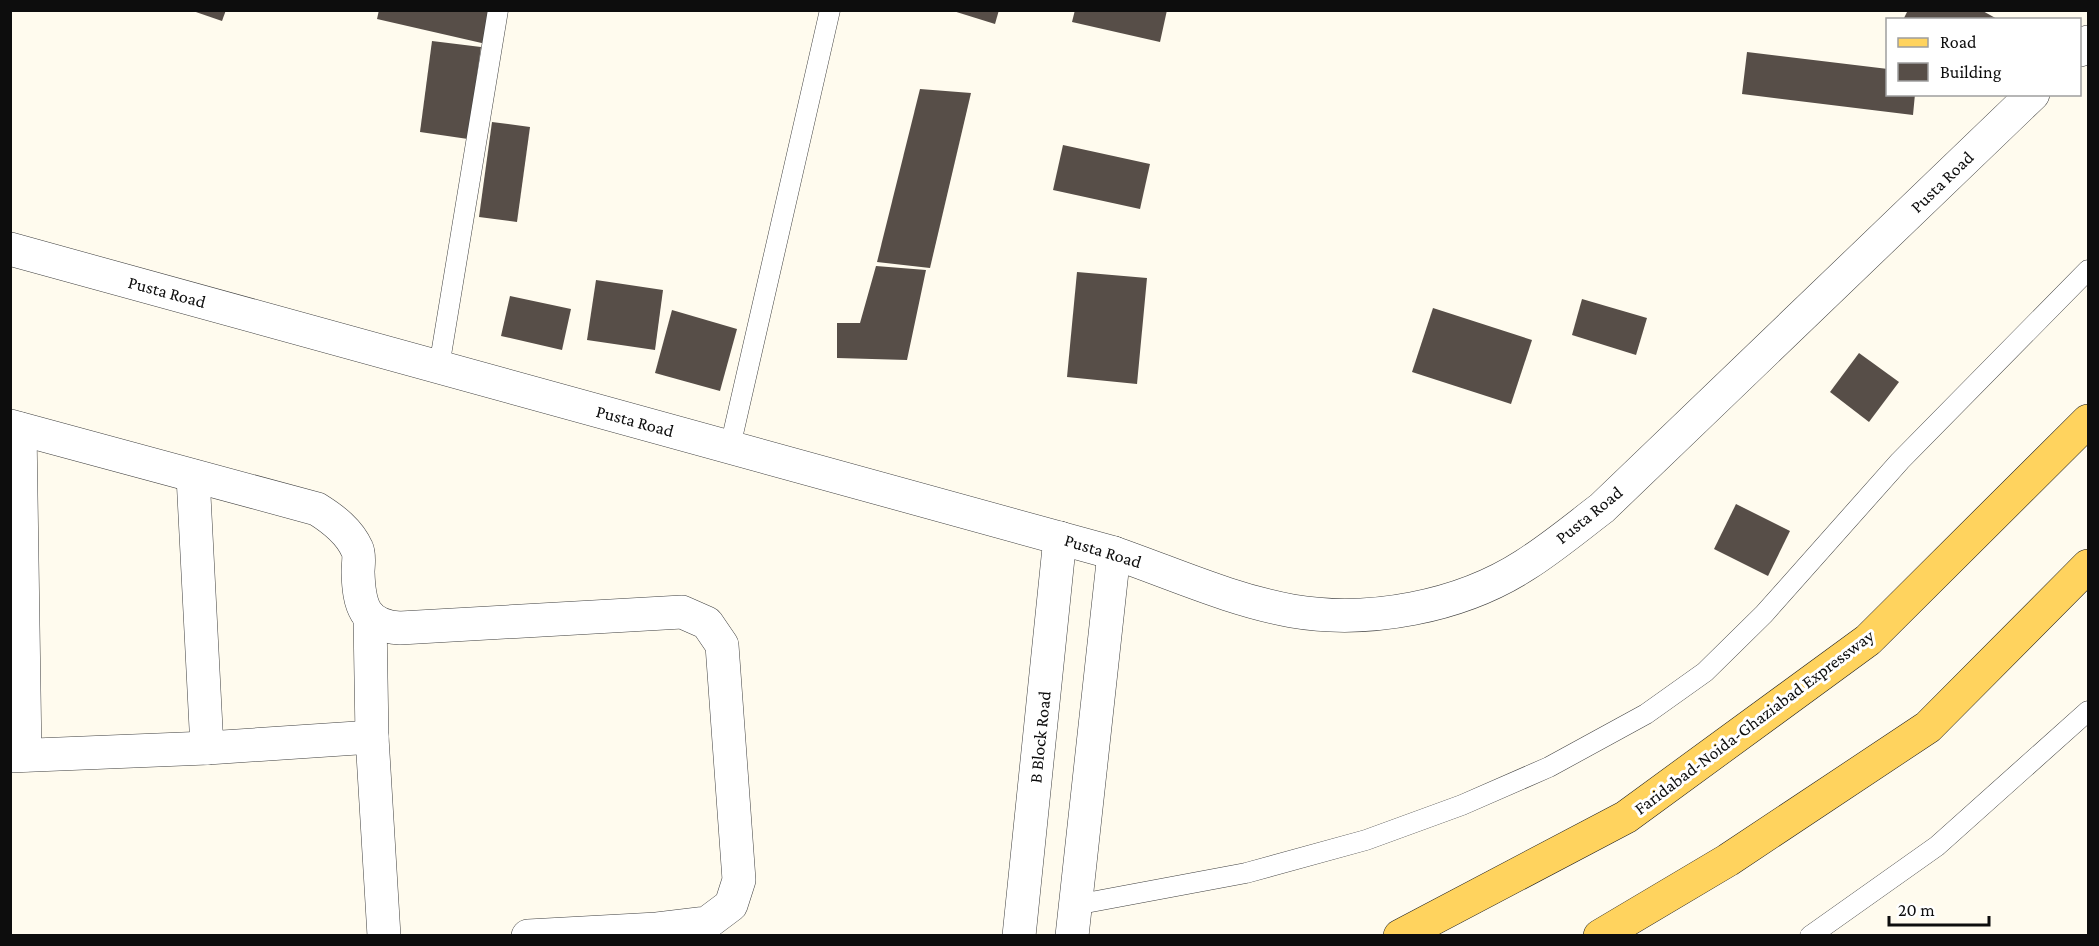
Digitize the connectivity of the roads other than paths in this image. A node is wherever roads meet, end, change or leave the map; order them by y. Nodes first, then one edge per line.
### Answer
1 (498, 10) edge
2 (830, 10) edge
3 (2031, 96) edge
4 (10, 249) edge
5 (2088, 270) edge
6 (439, 367) junction
7 (2088, 421) edge
8 (15, 427) edge
9 (730, 447) junction
10 (192, 476) junction
11 (1060, 538) junction
12 (1114, 553) junction
13 (2088, 567) edge
14 (370, 618) junction
15 (2088, 711) edge
16 (372, 737) junction
17 (207, 748) junction
18 (18, 755) edge
19 (1074, 920) edge
20 (1017, 934) edge
21 (384, 936) edge
22 (528, 936) edge
23 (1400, 936) edge
24 (1600, 936) edge
25 (1810, 936) edge

1 - 6 lane
2 - 9 lane
3 - 12 street, Pusta Road
4 - 6 street, Pusta Road
5 - 19 lane
6 - 9 street, Pusta Road
7 - 23 main road, Faridabad-Noida-Ghaziabad Expressway
8 - 10 street
8 - 18 street
9 - 11 street, Pusta Road
10 - 14 street
10 - 17 street
11 - 12 street, Pusta Road
11 - 20 street, B Block Road
12 - 19 street
13 - 24 main road
14 - 16 street
14 - 22 street
15 - 25 lane
16 - 17 street
16 - 21 street
17 - 18 street

